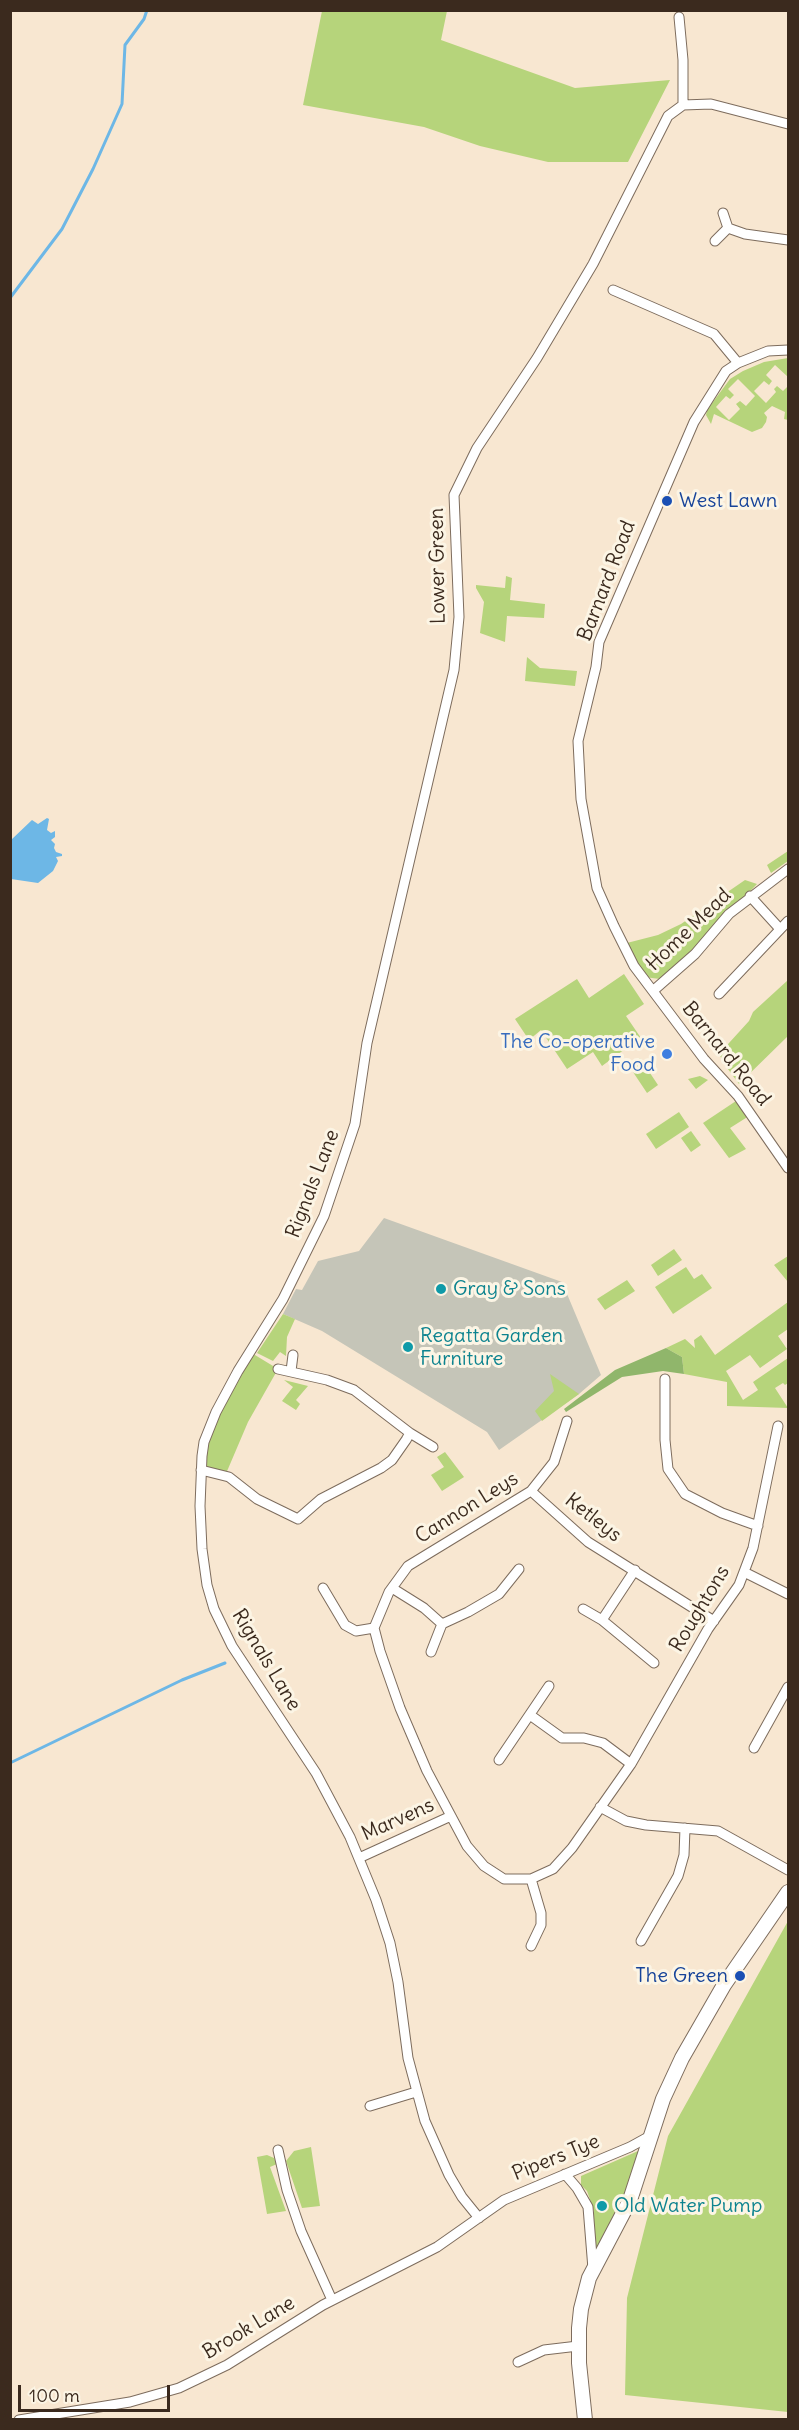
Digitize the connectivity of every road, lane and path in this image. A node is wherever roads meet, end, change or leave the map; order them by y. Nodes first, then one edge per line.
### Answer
1 (679, 17) dead end
2 (683, 105) junction
3 (789, 124) edge
4 (723, 213) dead end
5 (728, 228) junction
6 (789, 240) edge
7 (715, 241) dead end
8 (613, 290) dead end
9 (789, 350) edge
10 (738, 363) junction
11 (789, 869) edge
12 (750, 896) junction
13 (789, 921) edge
14 (780, 929) junction
15 (654, 990) junction
16 (719, 994) dead end
17 (367, 1043) joint
18 (789, 1168) edge
19 (293, 1355) dead end
20 (278, 1369) dead end
21 (291, 1371) junction
22 (665, 1379) dead end
23 (567, 1421) dead end
24 (778, 1426) dead end
25 (410, 1433) junction
26 (433, 1447) dead end
27 (201, 1470) junction
28 (531, 1491) junction
29 (298, 1519) junction
30 (758, 1526) junction
31 (303, 1530) dead end
32 (519, 1569) dead end
33 (635, 1570) junction
34 (744, 1572) junction
35 (323, 1588) dead end
36 (392, 1588) junction
37 (789, 1594) edge
38 (583, 1608) dead end
39 (602, 1620) junction
40 (714, 1621) junction
41 (442, 1624) junction
42 (374, 1628) junction
43 (431, 1652) dead end
44 (654, 1663) dead end
45 (549, 1686) dead end
46 (789, 1687) edge
47 (530, 1715) junction
48 (754, 1748) dead end
49 (499, 1760) dead end
50 (631, 1764) junction
51 (600, 1807) junction
52 (451, 1816) junction
53 (685, 1828) junction
54 (359, 1857) junction
55 (789, 1870) edge
56 (531, 1879) junction
57 (789, 1892) edge
58 (641, 1941) dead end
59 (531, 1946) dead end
60 (416, 2092) junction
61 (370, 2106) dead end
62 (650, 2136) junction
63 (278, 2150) dead end
64 (565, 2174) junction
65 (479, 2218) junction
66 (593, 2269) junction
67 (332, 2300) junction
68 (579, 2346) junction
69 (518, 2362) dead end
70 (19, 2420) edge
71 (585, 2420) edge

1 - 2 street
2 - 3 street
2 - 17 street, Lower Green
4 - 5 street
5 - 6 street
5 - 7 street
8 - 10 street
9 - 10 street, Barnard Road
10 - 15 street, Barnard Road
11 - 12 street, Home Mead
12 - 14 street, Home Mead
12 - 15 street, Home Mead
13 - 14 street
14 - 16 street
15 - 18 street, Barnard Road
17 - 27 street, Rignals Lane
19 - 21 street
20 - 21 street
21 - 25 street
22 - 30 street
23 - 28 street, Cannon Leys
24 - 30 street, Roughtons
25 - 26 street
25 - 29 street
27 - 29 street
27 - 54 street, Rignals Lane
28 - 33 street, Ketleys
28 - 36 street, Cannon Leys
29 - 31 street
30 - 34 street, Roughtons
32 - 41 street
33 - 39 street
33 - 40 street, Ketleys
34 - 37 street
34 - 40 street, Roughtons
35 - 42 street
36 - 41 street
36 - 42 street, Cannon Leys
38 - 39 street
39 - 44 street
40 - 50 street, Roughtons
41 - 43 street
42 - 52 street
45 - 47 street
46 - 48 street
47 - 49 street
47 - 50 street
50 - 51 street, Roughtons
51 - 53 street
51 - 56 street, Roughtons
52 - 54 street, Marvens
52 - 56 street
53 - 55 street
53 - 58 street
54 - 60 street, Rignals Lane
56 - 59 street
57 - 62 street
60 - 61 street
60 - 65 street, Rignals Lane
62 - 64 street, Pipers Tye
62 - 66 street
63 - 67 street
64 - 65 street, Pipers Tye
64 - 66 street
65 - 67 street, Brook Lane
66 - 68 street
67 - 70 street, Brook Lane
68 - 69 street
68 - 71 street

